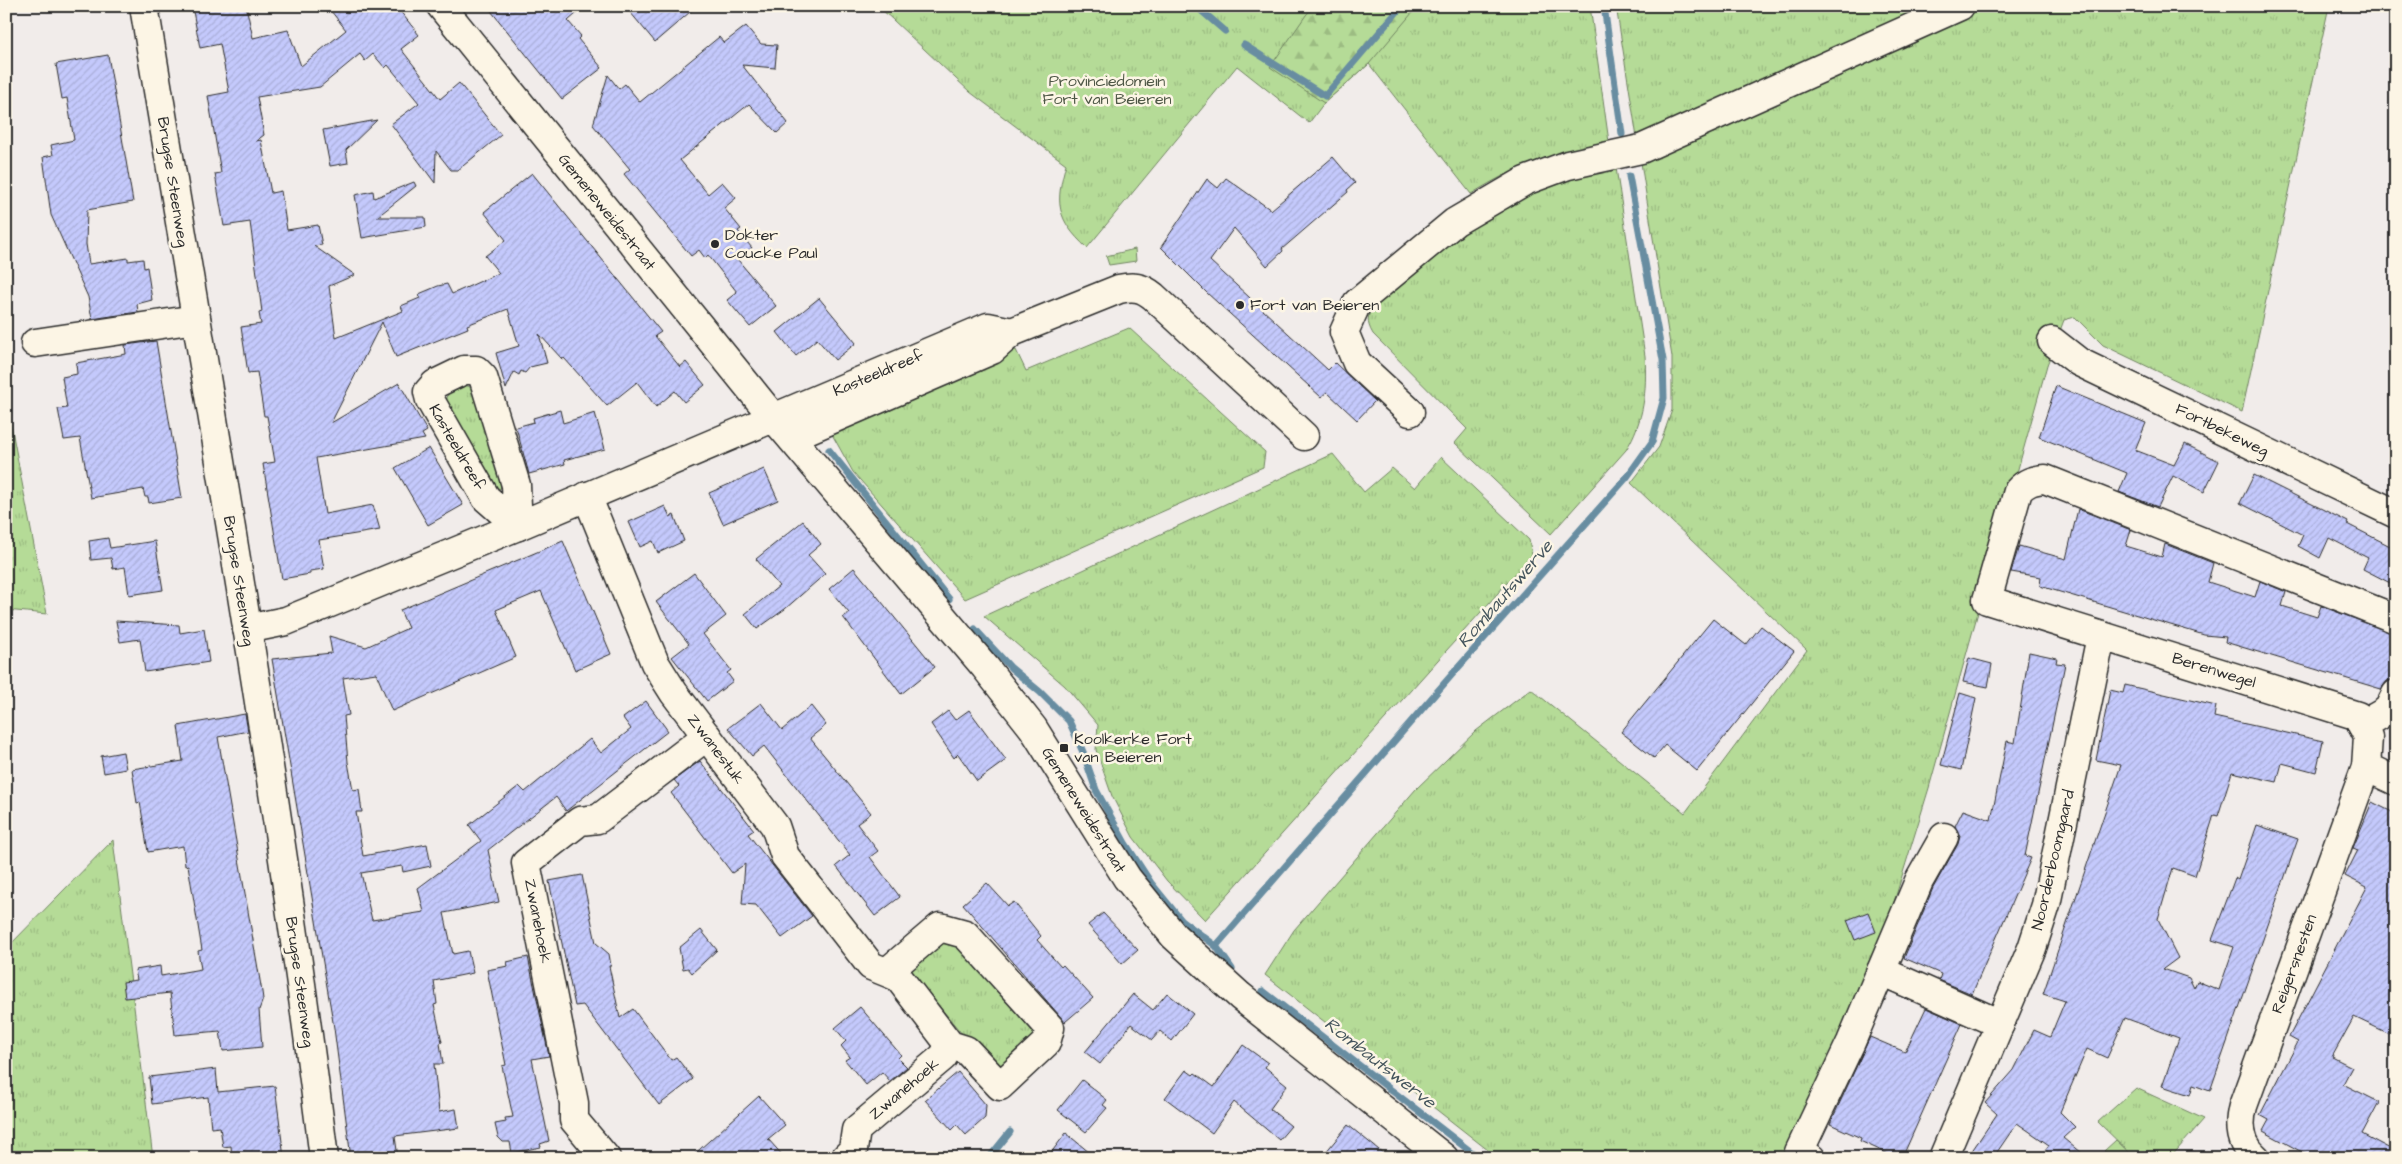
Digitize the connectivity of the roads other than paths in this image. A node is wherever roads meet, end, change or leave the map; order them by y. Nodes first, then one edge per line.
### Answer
1 (144, 6) edge
2 (441, 6) edge
3 (1960, 6) edge
4 (196, 319) junction
5 (2052, 341) dead end
6 (35, 343) dead end
7 (1410, 412) dead end
8 (782, 427) junction
9 (1304, 436) dead end
10 (587, 496) junction
11 (2396, 514) edge
12 (518, 526) junction
13 (2396, 619) edge
14 (247, 629) junction
15 (2101, 636) junction
16 (2396, 694) edge
17 (2362, 726) junction
18 (707, 736) junction
19 (2366, 767) junction
20 (2396, 781) edge
21 (1944, 837) dead end
22 (1881, 971) junction
23 (887, 972) junction
24 (2000, 1024) junction
25 (950, 1045) junction
26 (324, 1158) edge
27 (606, 1158) edge
28 (845, 1158) edge
29 (1444, 1158) edge
30 (1811, 1158) edge
31 (1943, 1158) edge
32 (2256, 1158) edge

1 - 4 street, Brugse Steenweg
2 - 8 street, Gemeneweidestraat
3 - 7 street
4 - 6 street
4 - 14 street, Brugse Steenweg
5 - 11 street, Fortbekeweg
8 - 9 street, Kasteeldreef
8 - 10 street, Kasteeldreef
8 - 29 street, Gemeneweidestraat
10 - 12 street, Kasteeldreef
10 - 18 street, Zwanestuk
12 - 12 street, Kasteeldreef
12 - 14 street, Kasteeldreef
13 - 15 street, Berenwegel
14 - 26 street, Brugse Steenweg
15 - 17 street, Berenwegel
15 - 24 street, Noorderboomgaard
16 - 17 street
17 - 19 street
18 - 23 street, Zwanestuk
18 - 27 street, Zwanehoek
19 - 20 street
19 - 32 street, Reigersnesten
21 - 22 street
22 - 24 street
22 - 30 street
23 - 25 street, Zwanestuk
23 - 25 street, Zwanestuk
24 - 31 street, Noorderboomgaard
25 - 28 street, Zwanehoek

